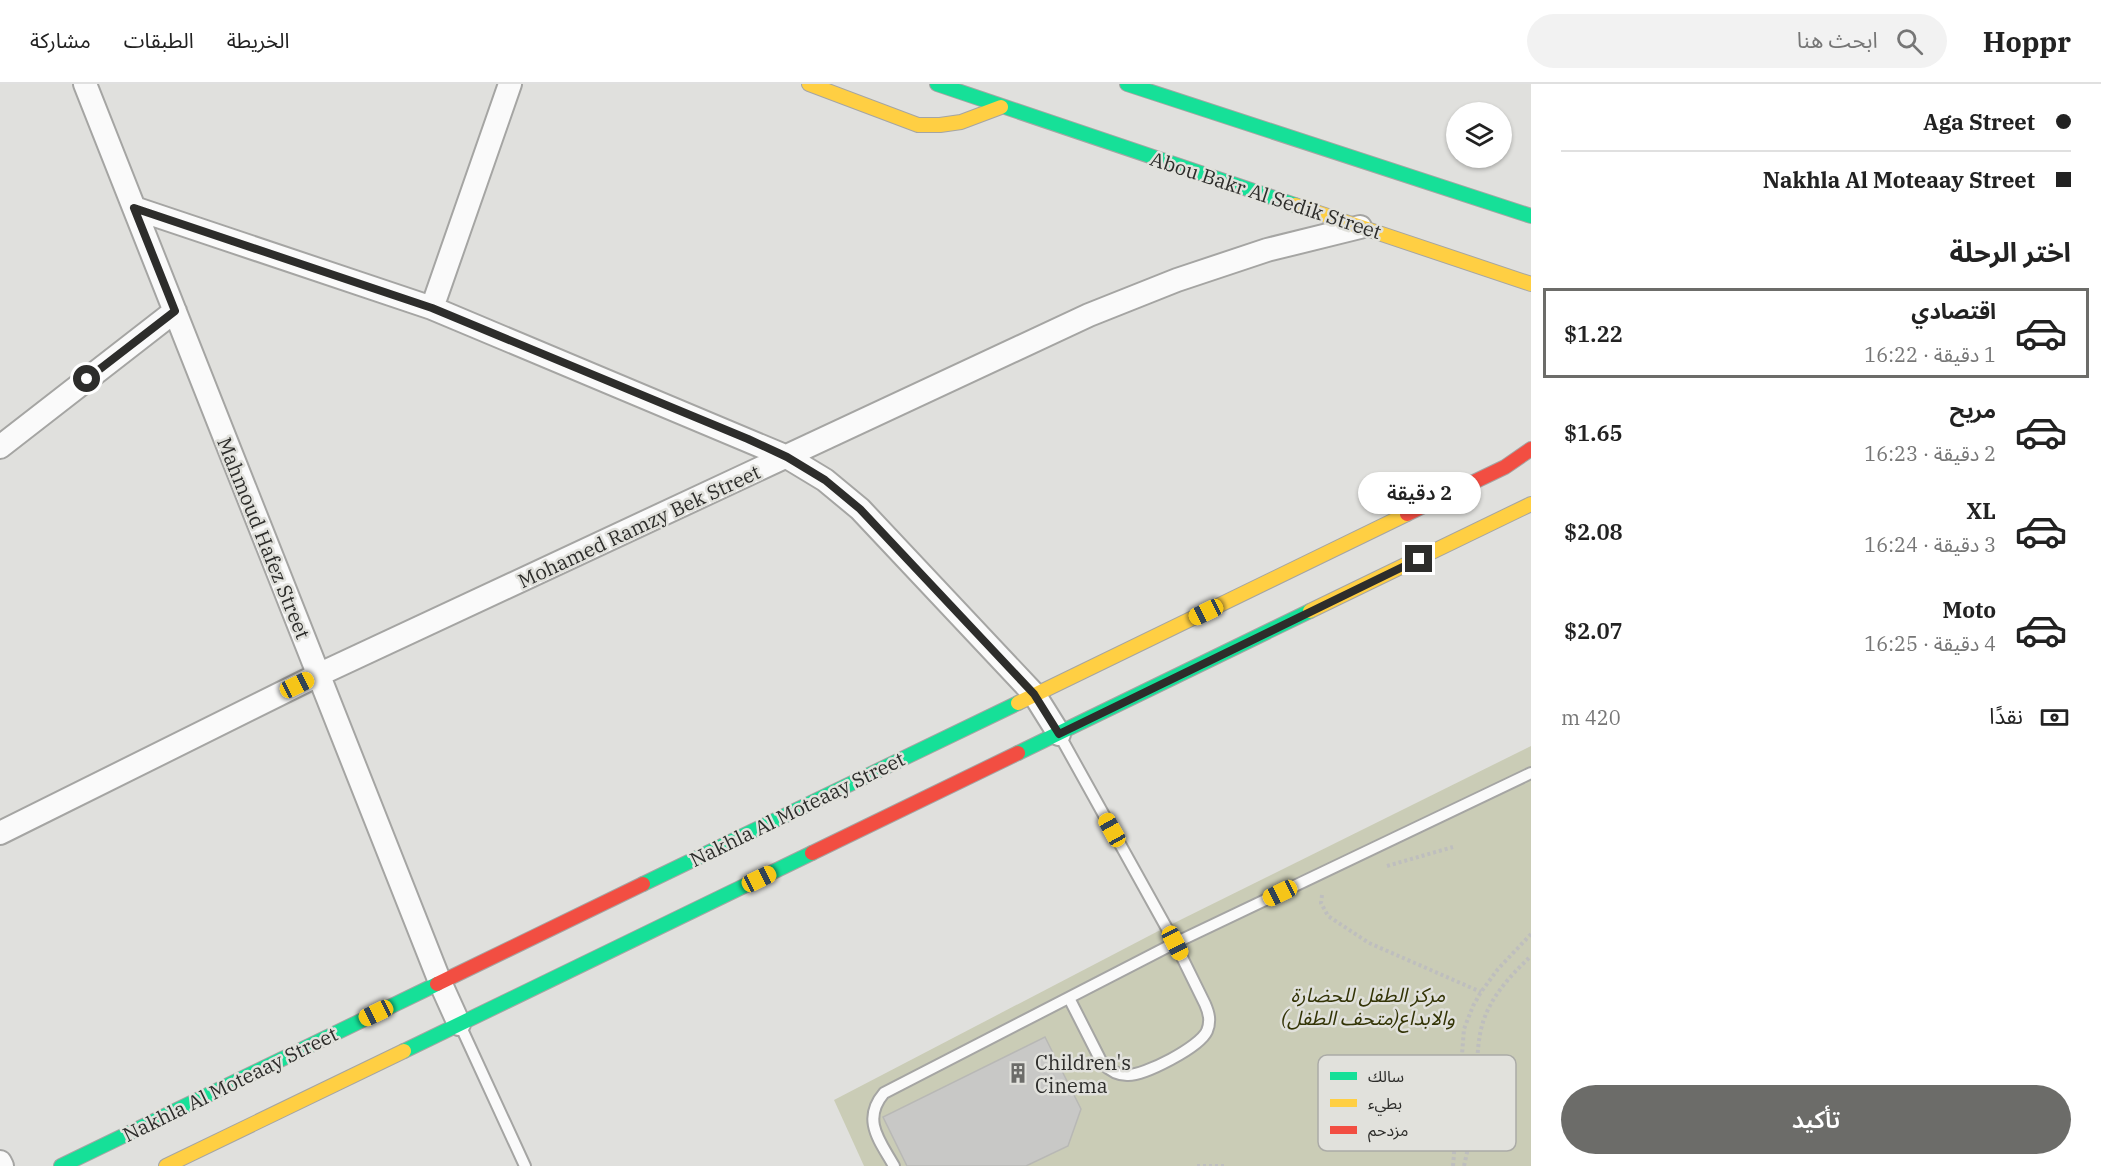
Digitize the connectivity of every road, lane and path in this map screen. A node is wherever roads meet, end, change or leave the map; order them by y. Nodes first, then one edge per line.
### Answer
1 (85, 84) edge
2 (510, 84) edge
3 (809, 84) edge
4 (937, 84) edge
5 (1127, 84) edge
6 (1001, 107) junction
7 (134, 208) junction
8 (1531, 216) edge
9 (1360, 226) junction
10 (1531, 284) edge
11 (432, 308) junction
12 (175, 311) junction
13 (0, 447) edge
14 (1531, 449) edge
15 (787, 457) junction
16 (1531, 504) edge
17 (318, 675) junction
18 (1034, 694) junction
19 (1059, 734) junction
20 (1531, 772) edge
21 (0, 833) edge
22 (1452, 847) dead end
23 (1378, 868) dead end
24 (1325, 889) dead end
25 (1531, 934) edge
26 (1175, 943) junction
27 (1531, 956) edge
28 (440, 982) junction
29 (1481, 992) junction
30 (1070, 998) junction
31 (459, 1024) junction
32 (1462, 1055) edge
33 (1478, 1055) edge
34 (1455, 1151) edge
35 (1467, 1151) edge
36 (61, 1166) edge
37 (166, 1166) edge
38 (525, 1166) edge
39 (894, 1166) edge
40 (1197, 1166) edge
41 (1225, 1166) edge
42 (1454, 1166) edge
43 (1464, 1166) edge

1 - 7 street, Mahmoud Hafez Street
2 - 11 street
3 - 6 street
4 - 6 street, Abou Bakr Al Sedik Street
5 - 8 street
6 - 9 street, Abou Bakr Al Sedik Street
7 - 11 street
7 - 12 street, Mahmoud Hafez Street
9 - 10 street, Abou Bakr Al Sedik Street
9 - 15 street, Mohamed Ramzy Bek Street
11 - 15 street
12 - 13 street
12 - 17 street, Mahmoud Hafez Street
14 - 18 street, Nakhla Al Moteaay Street
15 - 17 street, Mohamed Ramzy Bek Street
15 - 18 street
16 - 19 street
17 - 21 street, Mohamed Ramzy Bek Street
17 - 28 street, Mahmoud Hafez Street
18 - 19 street
18 - 28 street, Nakhla Al Moteaay Street
19 - 26 lane
19 - 31 street
20 - 26 lane
22 - 23 path
24 - 29 path
25 - 29 path
26 - 30 lane
26 - 30 lane
27 - 33 path
28 - 31 street, Mahmoud Hafez Street
28 - 36 street, Nakhla Al Moteaay Street
29 - 32 path
30 - 39 lane
31 - 37 street
31 - 38 lane
34 - 42 path
35 - 43 path
40 - 41 path

